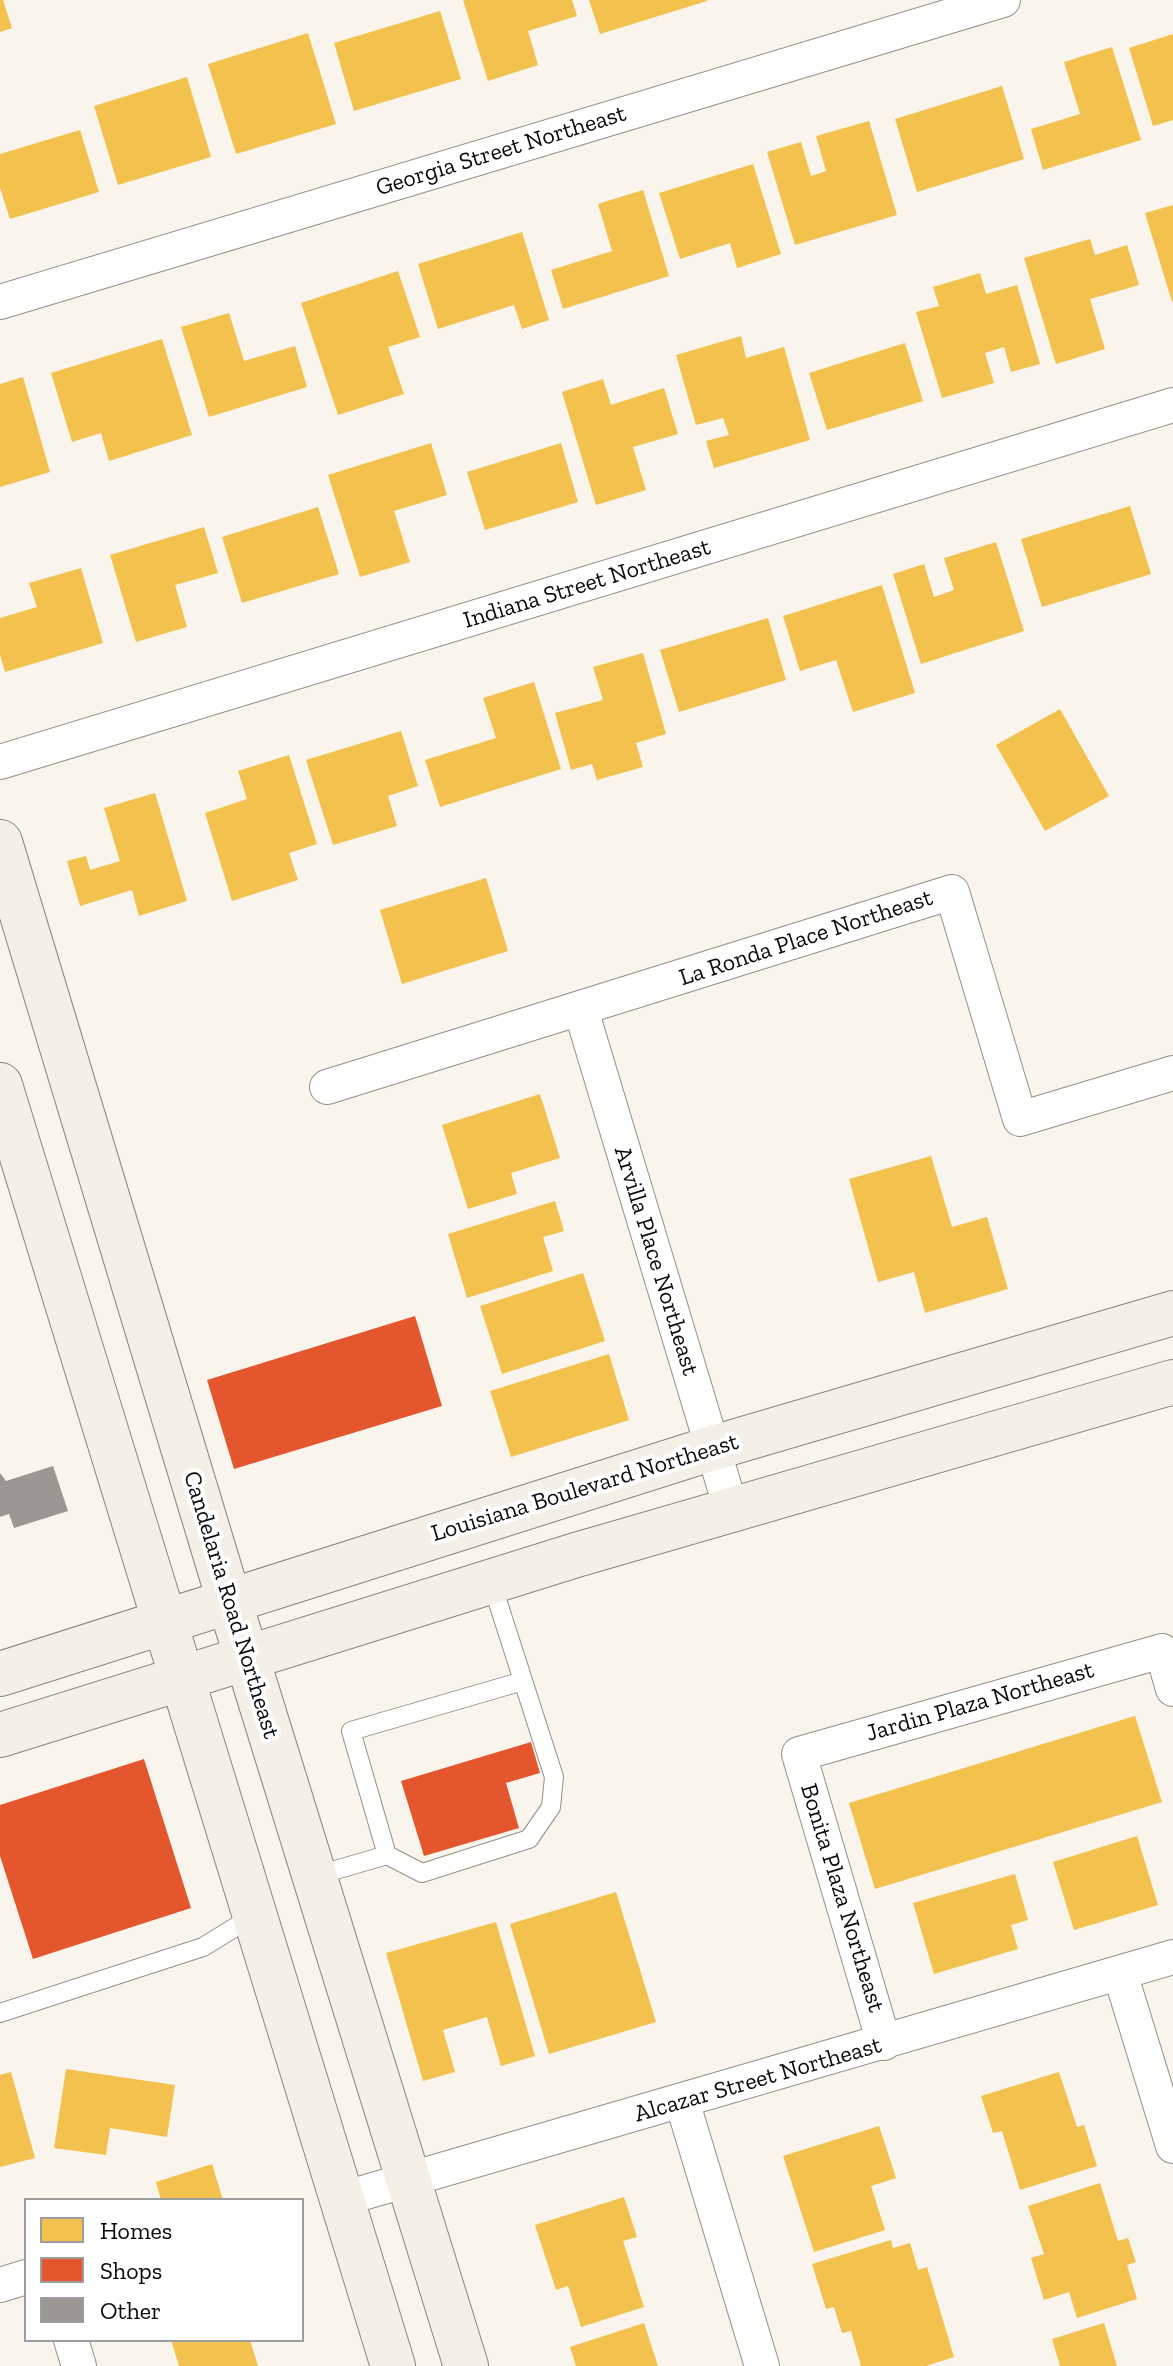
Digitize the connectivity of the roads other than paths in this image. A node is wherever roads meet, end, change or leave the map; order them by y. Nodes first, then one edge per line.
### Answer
1 (1003, 0) edge
2 (0, 302) edge
3 (1173, 405) edge
4 (0, 762) edge
5 (0, 842) edge
6 (581, 1010) junction
7 (1173, 1073) edge
8 (0, 1085) edge
9 (327, 1087) dead end
10 (1173, 1313) edge
11 (1173, 1382) edge
12 (713, 1448) junction
13 (732, 1512) junction
14 (491, 1581) junction
15 (229, 1600) junction
16 (165, 1621) junction
17 (247, 1656) junction
18 (0, 1674) edge
19 (181, 1676) junction
20 (523, 1681) junction
21 (1173, 1689) edge
22 (0, 1735) edge
23 (799, 1754) joint
24 (387, 1855) junction
25 (315, 1876) junction
26 (255, 1915) junction
27 (1173, 1957) edge
28 (1120, 1973) junction
29 (0, 2013) edge
30 (884, 2043) junction
31 (682, 2101) junction
32 (1173, 2146) edge
33 (409, 2181) junction
34 (342, 2199) junction
35 (24, 2278) edge
36 (0, 2285) edge
37 (72, 2342) edge
38 (79, 2366) edge
39 (393, 2366) edge
40 (466, 2366) edge
41 (762, 2366) edge

1 - 2 street, Georgia Street Northeast
3 - 4 street, Indiana Street Northeast
5 - 15 main road, Candelaria Road Northeast
6 - 7 street, La Ronda Place Northeast
6 - 9 street, La Ronda Place Northeast
6 - 12 street, Arvilla Place Northeast
8 - 16 main road
10 - 12 main road, Louisiana Boulevard Northeast
11 - 13 main road
12 - 13 street, Arvilla Place Northeast
12 - 15 main road, Louisiana Boulevard Northeast
13 - 14 main road
14 - 17 main road
14 - 20 lane
15 - 16 main road, Louisiana Boulevard Northeast
15 - 17 main road, Candelaria Road Northeast
16 - 18 main road, Louisiana Boulevard Northeast
16 - 19 main road
17 - 19 main road
17 - 25 main road, Candelaria Road Northeast
19 - 22 main road
19 - 26 main road
20 - 24 lane
20 - 24 lane
21 - 23 street, Jardin Plaza Northeast
23 - 30 street, Bonita Plaza Northeast
24 - 25 lane
25 - 33 main road, Candelaria Road Northeast
26 - 29 lane
26 - 34 main road
27 - 28 street, Alcazar Street Northeast
28 - 30 street, Alcazar Street Northeast
28 - 32 street
30 - 31 street, Alcazar Street Northeast
31 - 33 street, Alcazar Street Northeast
31 - 41 street
33 - 34 street, Alcazar Street Northeast
33 - 40 main road, Candelaria Road Northeast
34 - 39 main road
35 - 36 street
37 - 38 street

